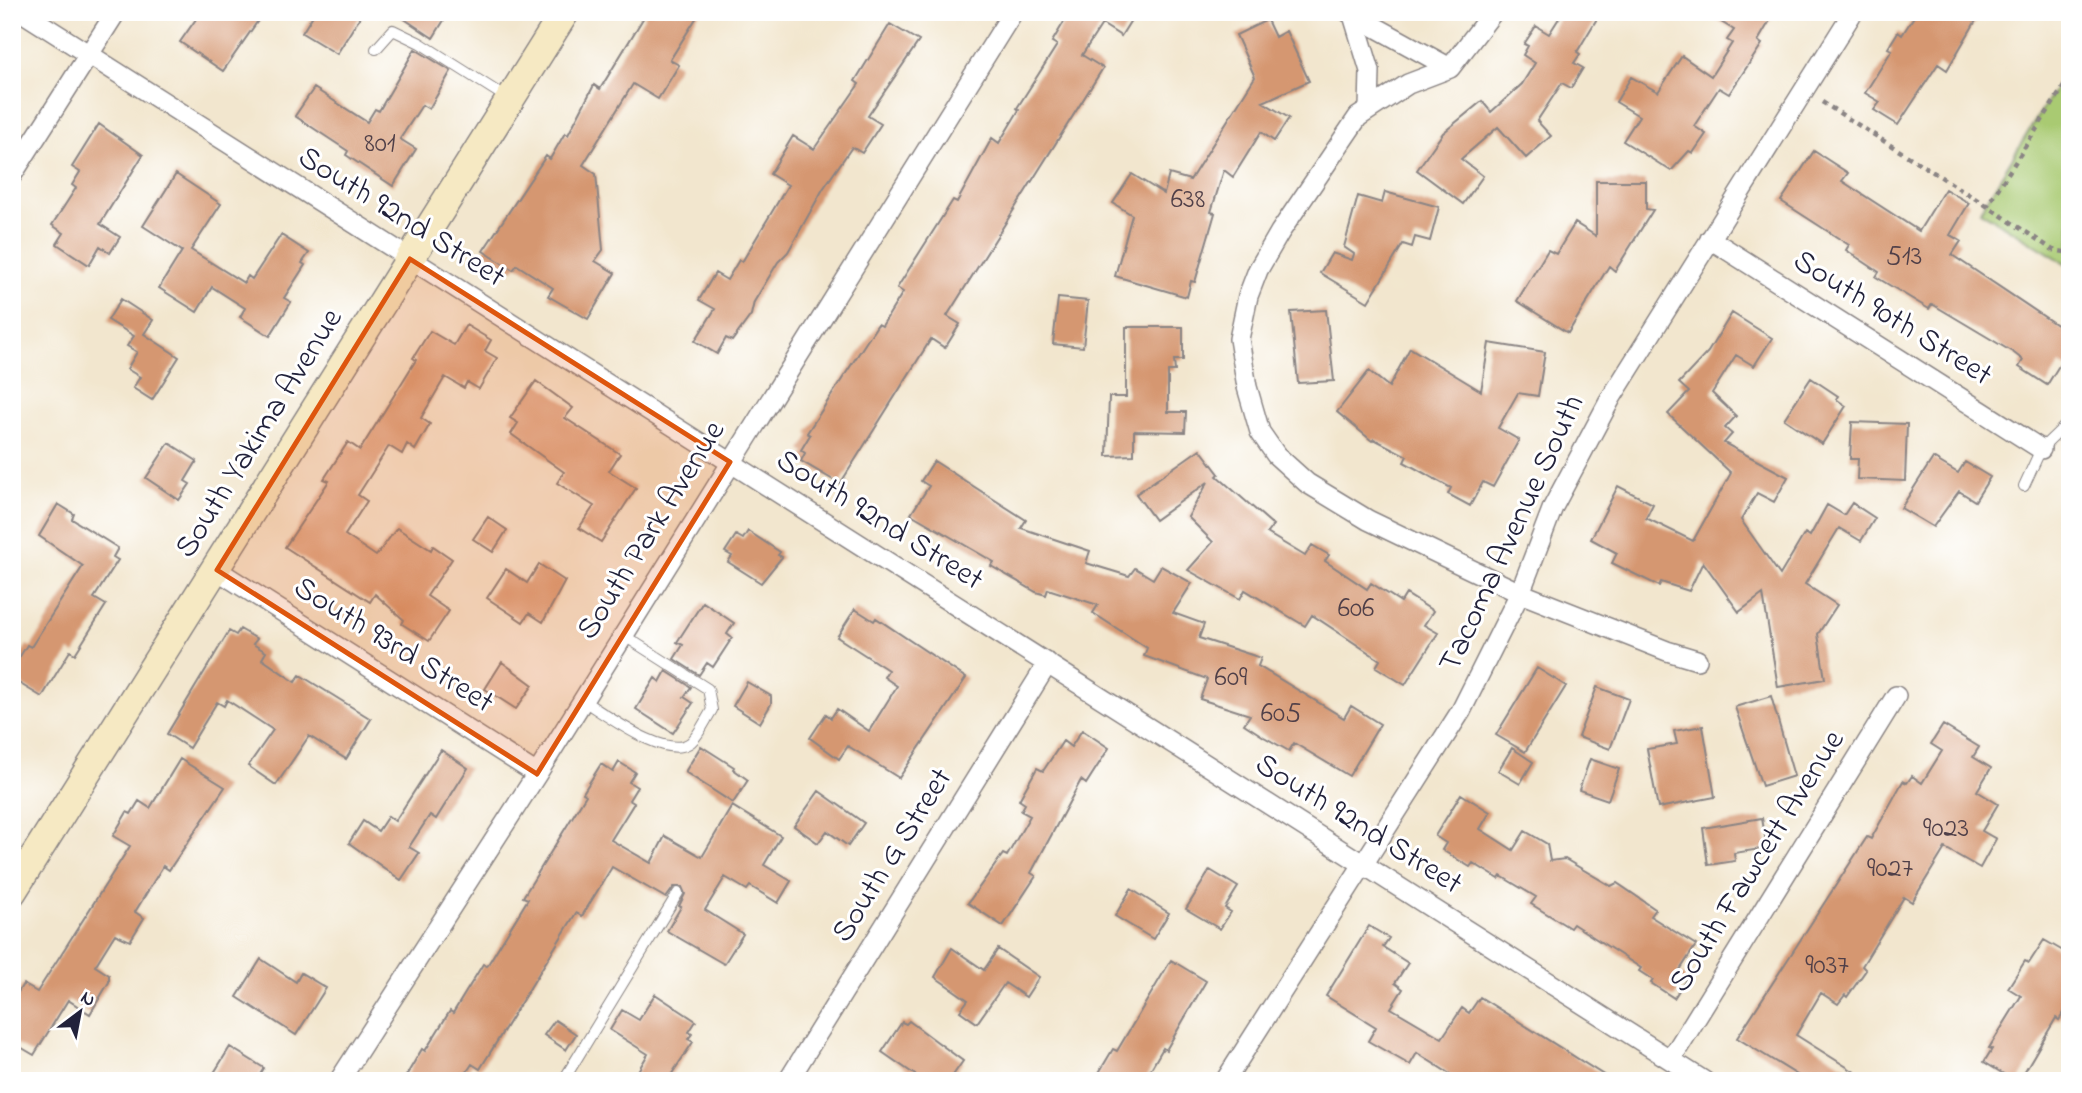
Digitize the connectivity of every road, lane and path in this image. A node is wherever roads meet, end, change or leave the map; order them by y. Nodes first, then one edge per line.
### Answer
1 (22, 12) edge
2 (116, 12) edge
3 (565, 12) edge
4 (1013, 12) edge
5 (1493, 12) edge
6 (1853, 12) edge
7 (1351, 14) edge
8 (376, 50) dead end
9 (89, 55) junction
10 (1450, 68) junction
11 (2070, 77) edge
12 (1804, 90) junction
13 (510, 100) junction
14 (1369, 109) junction
15 (12, 175) edge
16 (1987, 206) junction
17 (1710, 239) junction
18 (2070, 253) edge
19 (410, 259) junction
20 (2070, 421) edge
21 (2041, 449) junction
22 (730, 461) junction
23 (2024, 486) dead end
24 (217, 570) junction
25 (1520, 593) junction
26 (623, 634) junction
27 (1697, 660) dead end
28 (1048, 663) junction
29 (1896, 696) dead end
30 (582, 700) junction
31 (537, 774) junction
32 (1365, 864) junction
33 (12, 892) edge
34 (678, 893) dead end
35 (1671, 1059) junction
36 (340, 1081) edge
37 (563, 1081) edge
38 (788, 1081) edge
39 (1225, 1081) edge
40 (1704, 1081) edge

1 - 9 street, South 92nd Street
2 - 9 street
3 - 13 main road, South Yakima Avenue
4 - 22 street, South Park Avenue
5 - 10 street
6 - 12 street, Tacoma Avenue South
7 - 10 street
7 - 14 street
8 - 13 lane
9 - 15 street
9 - 19 street, South 92nd Street
10 - 14 street
11 - 16 path
12 - 16 path
12 - 17 street, Tacoma Avenue South
13 - 19 main road, South Yakima Avenue
14 - 25 street
16 - 18 path
17 - 21 street, South 90th Street
17 - 25 street, Tacoma Avenue South
19 - 22 street, South 92nd Street
19 - 24 main road, South Yakima Avenue
20 - 21 lane
21 - 23 lane
22 - 26 street, South Park Avenue
22 - 28 street, South 92nd Street
24 - 31 street, South 93rd Street
24 - 33 main road, South Yakima Avenue
25 - 27 street
25 - 32 street, Tacoma Avenue South
26 - 30 street, South Park Avenue
26 - 30 lane
28 - 32 street, South 92nd Street
28 - 38 street, South G Street
29 - 35 street, South Fawcett Avenue
30 - 31 street, South Park Avenue
31 - 36 street, South Park Avenue
32 - 35 street, South 92nd Street
32 - 39 street, Tacoma Avenue South
34 - 37 lane
35 - 40 street, South 92nd Street

